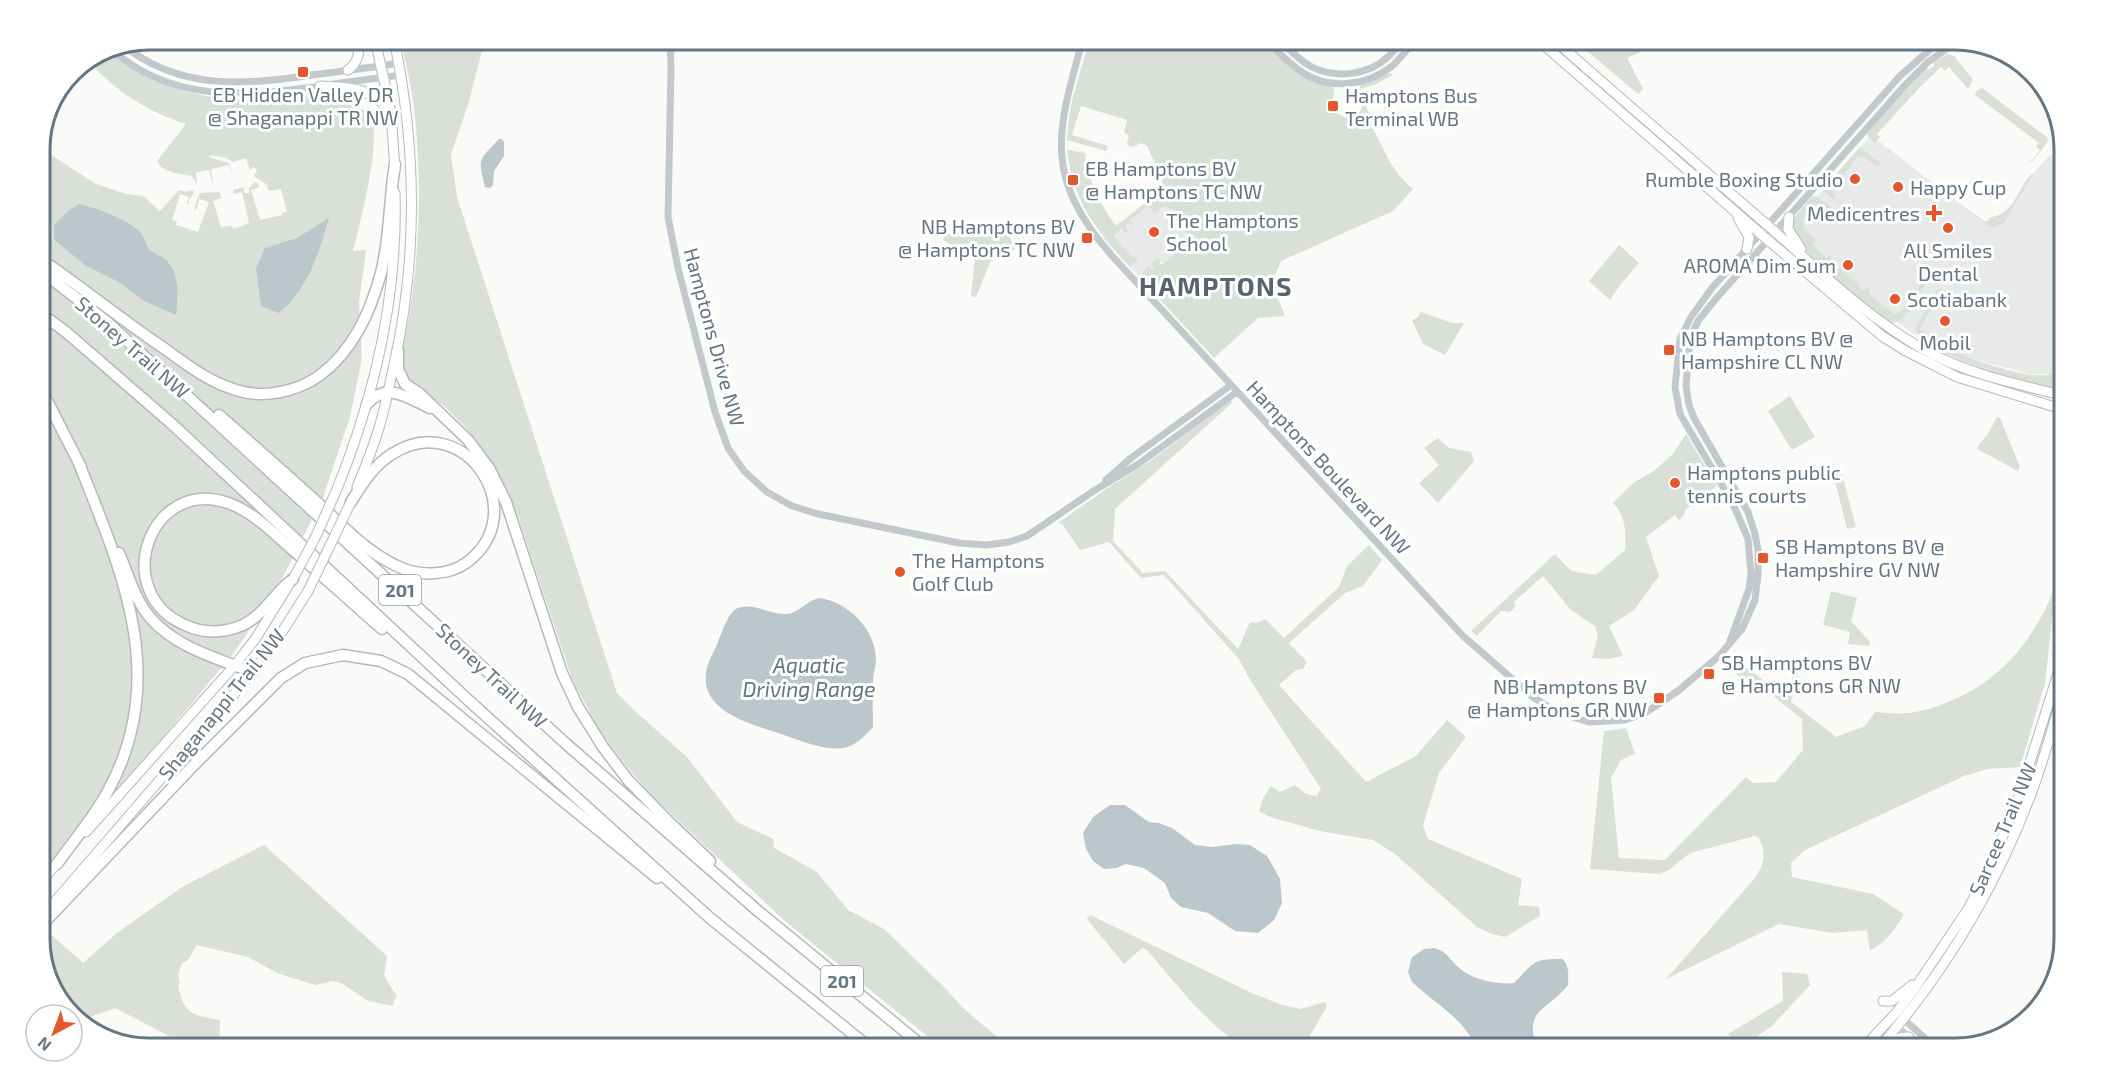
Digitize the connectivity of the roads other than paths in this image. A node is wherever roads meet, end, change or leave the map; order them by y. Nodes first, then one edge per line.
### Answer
1 (359, 50) edge
2 (377, 50) edge
3 (396, 50) edge
4 (670, 50) edge
5 (1080, 50) edge
6 (1277, 50) edge
7 (1291, 50) edge
8 (1394, 50) edge
9 (1406, 50) edge
10 (1550, 50) edge
11 (1566, 50) edge
12 (1930, 50) edge
13 (1945, 50) edge
14 (133, 51) edge
15 (118, 54) edge
16 (399, 63) junction
17 (380, 66) junction
18 (348, 70) junction
19 (401, 75) junction
20 (383, 78) junction
21 (320, 86) junction
22 (391, 113) junction
23 (395, 164) junction
24 (1732, 208) junction
25 (1789, 217) junction
26 (1768, 226) junction
27 (1776, 233) junction
28 (1761, 234) junction
29 (1769, 241) junction
30 (1747, 249) junction
31 (50, 266) edge
32 (1818, 269) junction
33 (50, 278) edge
34 (50, 320) edge
35 (107, 322) junction
36 (398, 350) junction
37 (1978, 384) junction
38 (1230, 385) junction
39 (388, 392) junction
40 (1237, 392) junction
41 (2054, 393) edge
42 (2054, 401) edge
43 (367, 404) junction
44 (50, 406) edge
45 (2054, 407) edge
46 (436, 411) junction
47 (78, 461) junction
48 (1095, 490) junction
49 (351, 502) junction
50 (292, 579) junction
51 (1729, 643) junction
52 (235, 665) junction
53 (253, 672) junction
54 (2054, 686) edge
55 (466, 698) junction
56 (2054, 722) edge
57 (57, 864) junction
58 (50, 872) edge
59 (50, 907) edge
60 (759, 912) junction
61 (50, 916) edge
62 (710, 918) junction
63 (1925, 973) junction
64 (1883, 1001) dead end
65 (1892, 1016) junction
66 (1900, 1023) junction
67 (1909, 1037) joint
68 (858, 1038) edge
69 (913, 1038) edge
70 (1872, 1038) edge
71 (1888, 1038) edge
72 (1904, 1038) edge
73 (1922, 1038) edge

1 - 18 main road
2 - 17 main road, Shaganappi Trail NW
3 - 16 main road, Shaganappi Trail NW
4 - 48 street, Hamptons Drive NW
5 - 38 street, Hamptons Boulevard NW
6 - 9 street
7 - 8 street
10 - 24 main road
11 - 26 main road
12 - 26 street, Hamptons Boulevard NW
13 - 25 street, Hamptons Boulevard NW
14 - 18 street
15 - 21 street
16 - 17 street
16 - 19 main road, Shaganappi Trail NW
17 - 18 street
17 - 20 main road, Shaganappi Trail NW
19 - 20 street
19 - 36 main road, Shaganappi Trail NW
20 - 21 street
20 - 22 main road, Shaganappi Trail NW
21 - 22 main road
22 - 23 main road, Shaganappi Trail NW
23 - 31 highway
23 - 43 main road, Shaganappi Trail NW
24 - 28 main road
24 - 30 main road
25 - 27 street, Hamptons Boulevard NW
25 - 32 main road
26 - 27 main road
26 - 28 street, Hamptons Boulevard NW
27 - 29 street, Hamptons Boulevard NW
27 - 32 main road
28 - 29 main road
28 - 30 street, Hamptons Boulevard NW
29 - 37 main road
29 - 51 street, Hamptons Boulevard NW
30 - 51 street, Hamptons Boulevard NW
32 - 41 main road
33 - 35 highway, Stoney Trail NW / 201
34 - 55 highway, Stoney Trail NW / 201
35 - 49 highway
35 - 60 highway, Stoney Trail NW / 201
36 - 39 main road, Shaganappi Trail NW
36 - 46 highway
37 - 42 main road
37 - 45 main road
38 - 40 street, Hamptons Boulevard NW
38 - 48 street, Hamptons Drive NW
39 - 43 highway
39 - 46 highway
39 - 49 main road, Shaganappi Trail NW
40 - 48 street, Hamptons Drive NW
40 - 51 street, Hamptons Boulevard NW
43 - 50 main road, Shaganappi Trail NW, bridge
44 - 47 highway
46 - 60 highway
47 - 52 highway
47 - 57 highway
49 - 53 main road, Shaganappi Trail NW, bridge
50 - 52 main road, Shaganappi Trail NW
50 - 55 highway
52 - 53 highway
52 - 57 main road, Shaganappi Trail NW
53 - 59 main road, Shaganappi Trail NW
54 - 63 main road, Sarcee Trail NW
55 - 62 highway, Stoney Trail NW / 201
56 - 66 main road, Sarcee Trail NW
57 - 58 main road, Shaganappi Trail NW
60 - 69 highway, Stoney Trail NW / 201
61 - 62 highway
62 - 68 highway, Stoney Trail NW / 201
63 - 64 main road
63 - 65 main road, Sarcee Trail NW
65 - 66 street
65 - 70 main road, Sarcee Trail NW
66 - 67 street
66 - 71 main road, Sarcee Trail NW
66 - 73 street
67 - 72 main road

